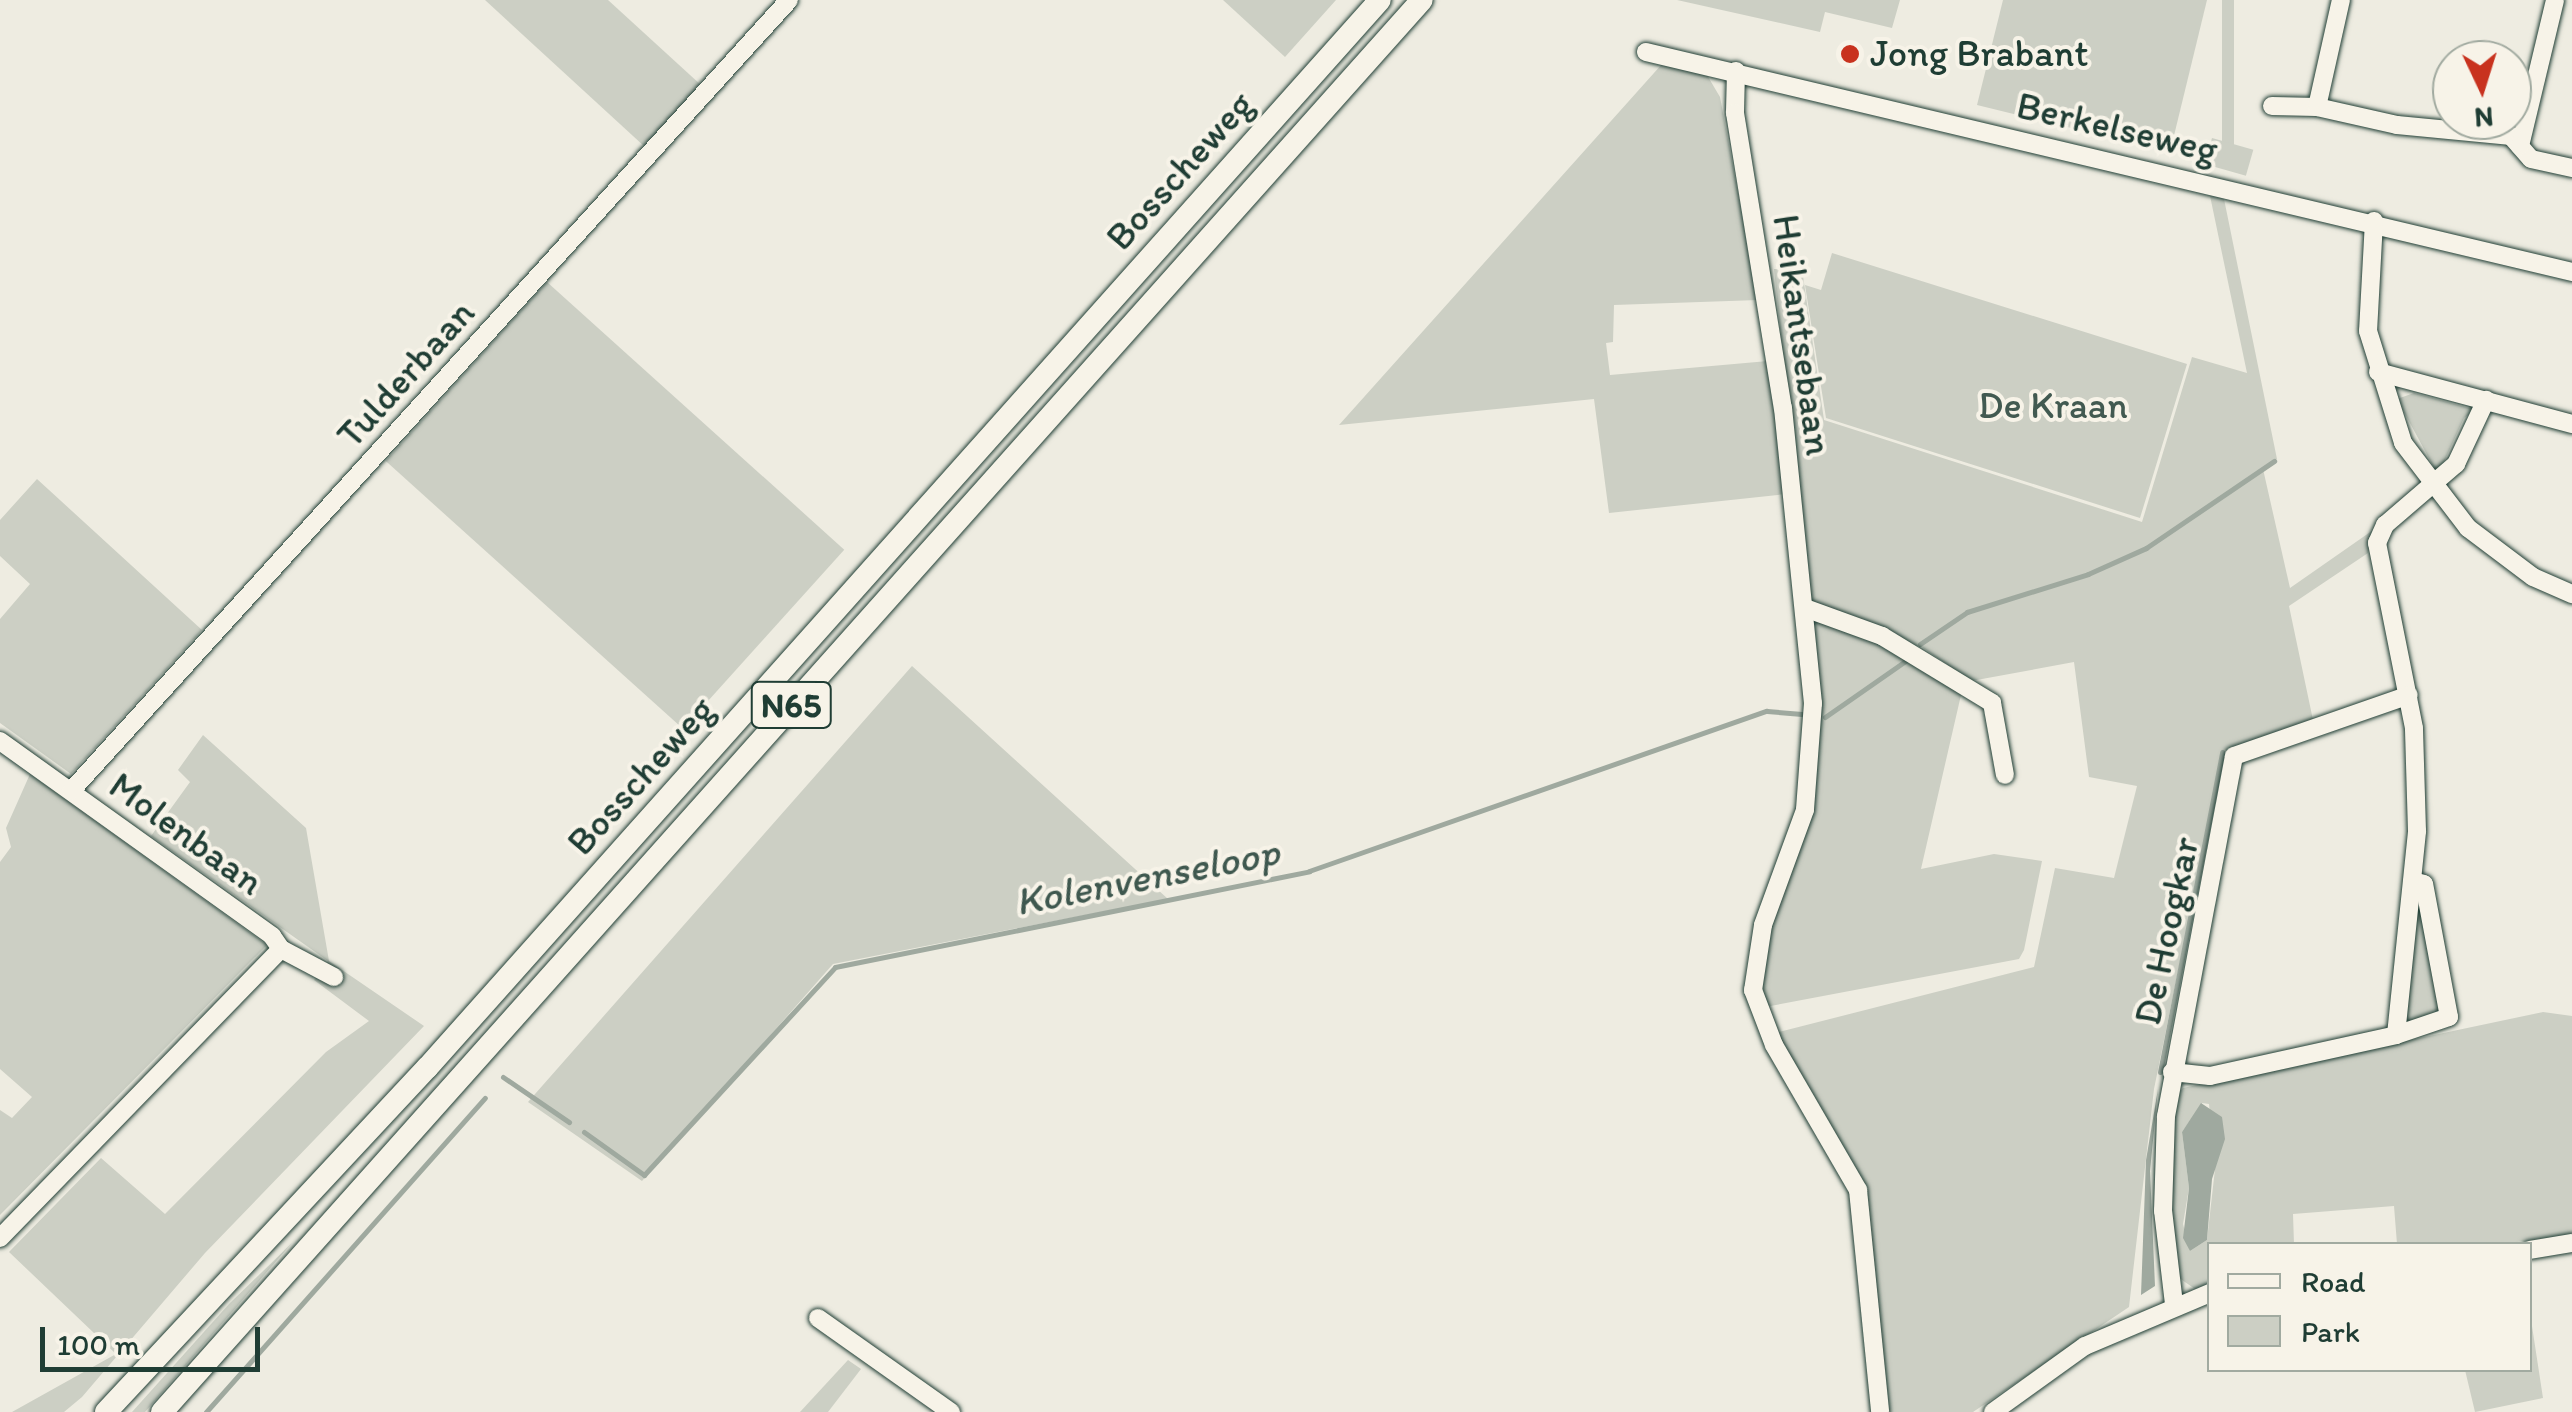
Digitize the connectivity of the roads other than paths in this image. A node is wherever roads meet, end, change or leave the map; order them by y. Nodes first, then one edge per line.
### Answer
1 (789, 0) edge
2 (1380, 0) edge
3 (1422, 0) edge
4 (2341, 0) edge
5 (2555, 0) edge
6 (1646, 52) dead end
7 (1736, 71) junction
8 (2272, 106) dead end
9 (2317, 107) junction
10 (2520, 146) junction
11 (2572, 168) edge
12 (2374, 222) junction
13 (2572, 272) edge
14 (2378, 372) junction
15 (2486, 400) junction
16 (2572, 424) edge
17 (2432, 487) junction
18 (2572, 594) edge
19 (1805, 608) junction
20 (2408, 696) junction
21 (0, 741) edge
22 (2005, 775) dead end
23 (71, 792) junction
24 (2412, 881) junction
25 (281, 950) junction
26 (334, 977) dead end
27 (2396, 1035) junction
28 (2172, 1072) junction
29 (0, 1238) edge
30 (2572, 1243) edge
31 (2532, 1250) edge
32 (2207, 1294) edge
33 (2174, 1304) junction
34 (818, 1318) dead end
35 (106, 1412) edge
36 (162, 1412) edge
37 (951, 1412) edge
38 (1880, 1412) edge
39 (1993, 1412) edge

1 - 23 street, Tulderbaan
2 - 35 main road, Bosscheweg / N65
3 - 36 main road, Bosscheweg / N65
4 - 9 street
5 - 10 street
6 - 7 street, Berkelseweg
7 - 12 street, Berkelseweg
7 - 19 street, Heikantsebaan
8 - 9 street
9 - 10 street
10 - 11 street
12 - 13 street, Berkelseweg
12 - 14 street
14 - 15 street
14 - 17 street
15 - 16 street
15 - 17 street
17 - 18 street
17 - 20 street
19 - 22 street
19 - 38 street, Heikantsebaan
20 - 24 street
20 - 28 street, De Hoogkar
21 - 23 street, Molenbaan
23 - 25 street, Molenbaan
24 - 27 street
24 - 27 street
25 - 26 street, Molenbaan
25 - 29 street
27 - 28 street
28 - 33 street, De Hoogkar
30 - 31 street
32 - 33 street
33 - 39 street
34 - 37 street

